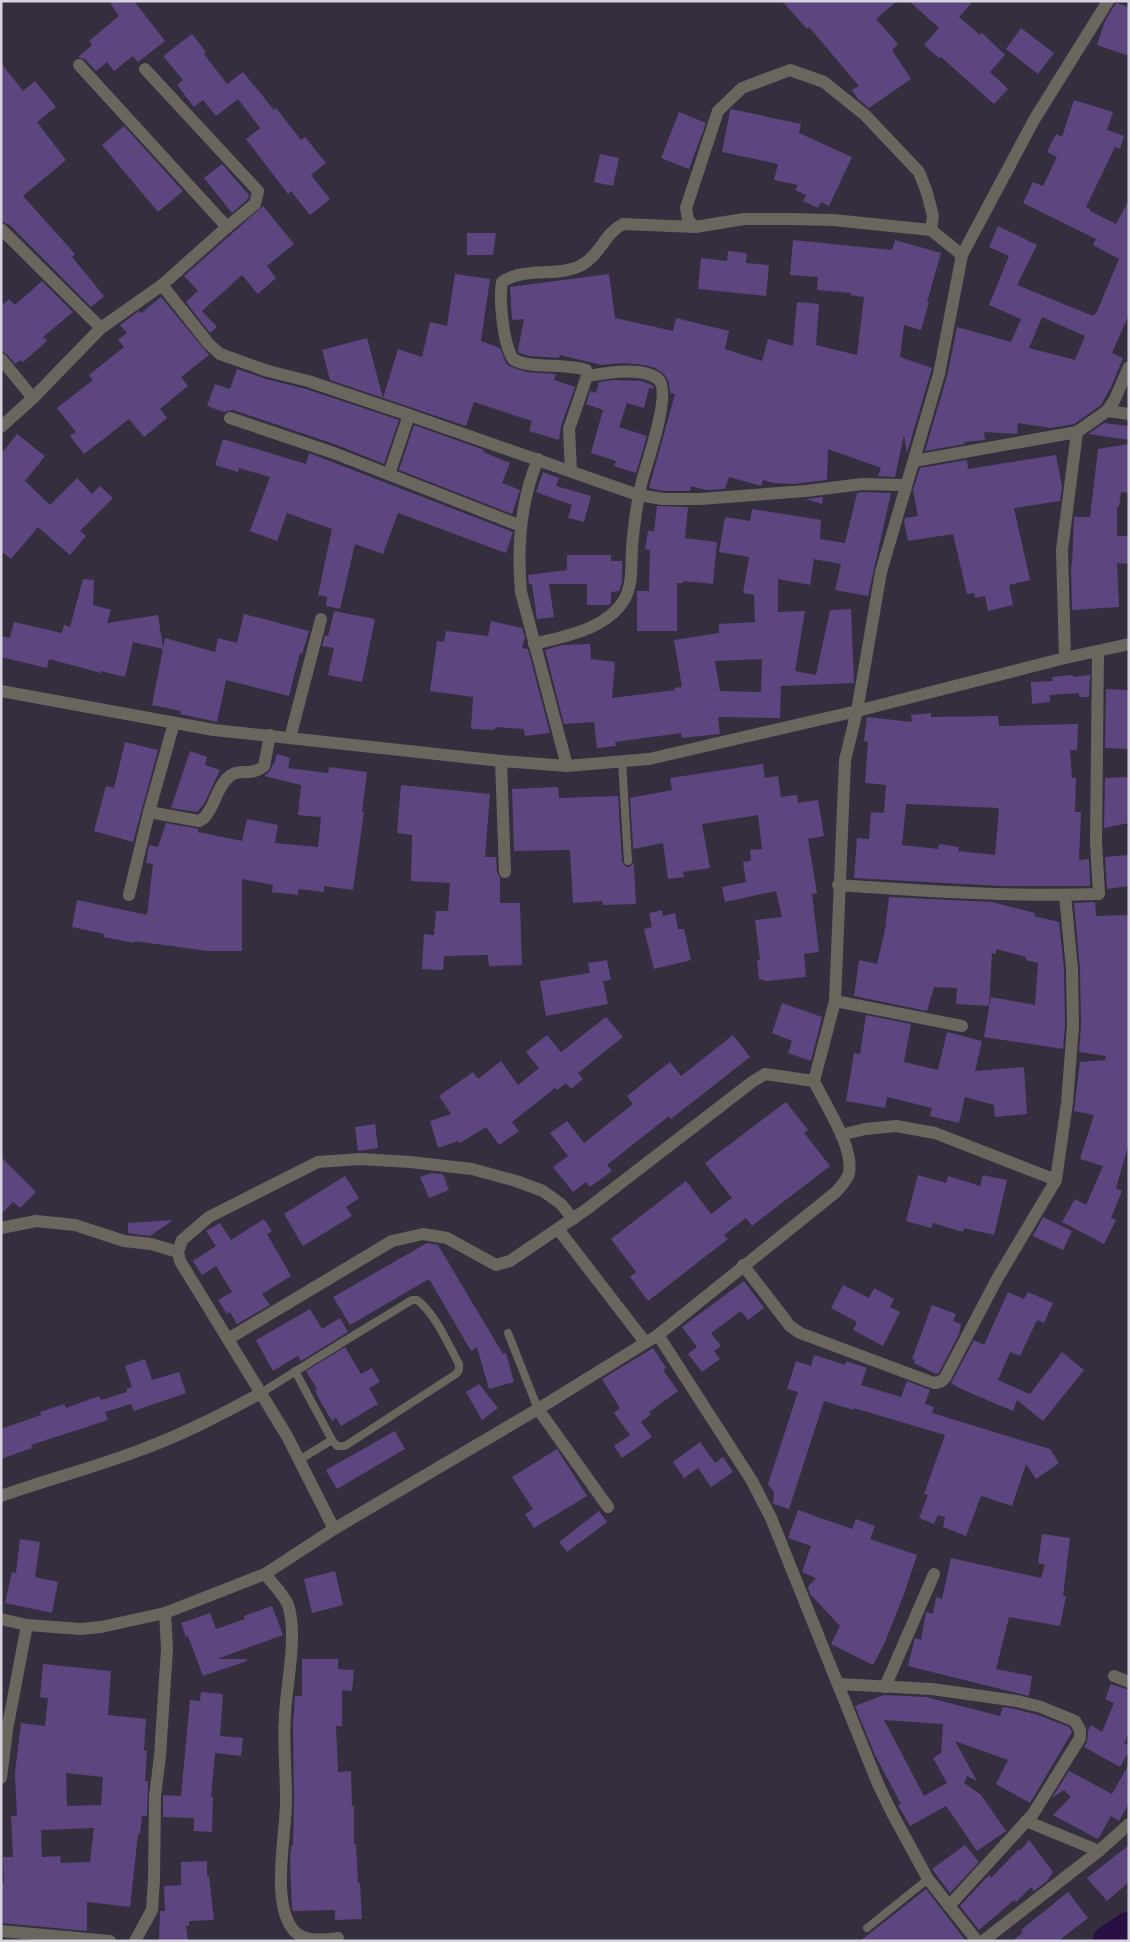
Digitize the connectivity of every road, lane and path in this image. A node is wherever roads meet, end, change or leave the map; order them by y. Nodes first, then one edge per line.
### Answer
1 (1108, 1) edge
2 (79, 65) dead end
3 (145, 69) dead end
4 (227, 227) junction
5 (695, 227) junction
6 (1, 229) edge
7 (931, 230) junction
8 (962, 255) junction
9 (162, 285) junction
10 (100, 328) junction
11 (1, 359) edge
12 (1129, 367) edge
13 (587, 376) junction
14 (33, 398) junction
15 (1107, 411) junction
16 (1129, 414) edge
17 (409, 415) junction
18 (230, 418) dead end
19 (1, 427) edge
20 (1077, 432) junction
21 (538, 459) junction
22 (914, 461) junction
23 (571, 471) junction
24 (389, 474) junction
25 (905, 485) junction
26 (638, 495) junction
27 (521, 526) junction
28 (321, 619) dead end
29 (534, 644) junction
30 (1129, 644) edge
31 (1098, 652) junction
32 (1065, 658) junction
33 (1, 692) edge
34 (858, 710) junction
35 (174, 723) junction
36 (270, 736) junction
37 (290, 738) junction
38 (501, 761) junction
39 (622, 761) junction
40 (568, 766) junction
41 (148, 812) junction
42 (628, 861) dead end
43 (505, 872) dead end
44 (838, 885) junction
45 (129, 895) dead end
46 (1065, 895) junction
47 (835, 1001) junction
48 (962, 1026) dead end
49 (814, 1081) junction
50 (841, 1135) junction
51 (1056, 1180) junction
52 (573, 1219) junction
53 (1, 1228) edge
54 (558, 1229) junction
55 (178, 1252) junction
56 (743, 1265) junction
57 (508, 1333) dead end
58 (658, 1335) junction
59 (228, 1339) junction
60 (645, 1342) junction
61 (295, 1371) junction
62 (261, 1393) junction
63 (538, 1409) junction
64 (332, 1440) junction
65 (299, 1460) junction
66 (1, 1496) edge
67 (608, 1507) dead end
68 (334, 1529) junction
69 (265, 1574) junction
70 (934, 1574) dead end
71 (165, 1613) junction
72 (1, 1619) edge
73 (27, 1625) junction
74 (1114, 1676) dead end
75 (1129, 1682) edge
76 (838, 1684) junction
77 (885, 1687) junction
78 (1, 1778) edge
79 (1026, 1821) junction
80 (1129, 1824) edge
81 (1099, 1851) junction
82 (928, 1879) junction
83 (949, 1906) junction
84 (867, 1928) dead end
85 (1, 1931) edge
86 (338, 1938) dead end
87 (110, 1941) edge
88 (135, 1941) edge
89 (977, 1941) edge
90 (984, 1941) edge

1 - 8 street
2 - 4 street
3 - 4 street
4 - 9 street
5 - 7 street
5 - 7 street
5 - 13 street
6 - 10 street
7 - 8 street
8 - 22 street
9 - 10 street
9 - 17 street
10 - 14 street
11 - 14 street
12 - 15 street
13 - 23 street
13 - 26 street
14 - 19 street
15 - 16 street
15 - 20 street
17 - 21 street
17 - 24 street
18 - 24 street
20 - 22 street
20 - 32 street
21 - 23 street
21 - 27 street
22 - 25 street
23 - 26 street
24 - 27 street
25 - 26 street
25 - 34 street
26 - 29 street
27 - 29 street
28 - 37 street
29 - 40 street
30 - 31 street
31 - 32 street
31 - 46 street
32 - 34 street
33 - 35 street
34 - 39 street
34 - 44 street
35 - 36 street
35 - 41 street
36 - 37 street
36 - 41 street
37 - 38 street
38 - 40 street
38 - 43 street
39 - 40 street
39 - 42 lane
41 - 45 street
44 - 46 street
44 - 47 street
46 - 51 street
47 - 48 street
47 - 49 street
49 - 50 street
49 - 52 street
50 - 51 street
50 - 56 street
51 - 56 street
52 - 54 street
52 - 55 street
53 - 55 street
54 - 59 street
54 - 60 street
55 - 59 street
56 - 58 street
57 - 63 lane
58 - 60 street
58 - 76 street
59 - 62 street
60 - 63 street
61 - 62 lane
61 - 64 lane
61 - 64 lane
62 - 65 street
62 - 66 street
63 - 67 street
63 - 68 street
64 - 65 lane
65 - 68 street
68 - 69 street
69 - 71 street
69 - 86 street
70 - 77 street
71 - 73 street
71 - 88 street
72 - 73 street
73 - 78 street
74 - 75 street
76 - 77 street
76 - 82 street
77 - 79 street
79 - 81 street
79 - 83 street
80 - 81 street
81 - 90 street
82 - 83 street
82 - 84 lane
83 - 89 street
85 - 87 street

